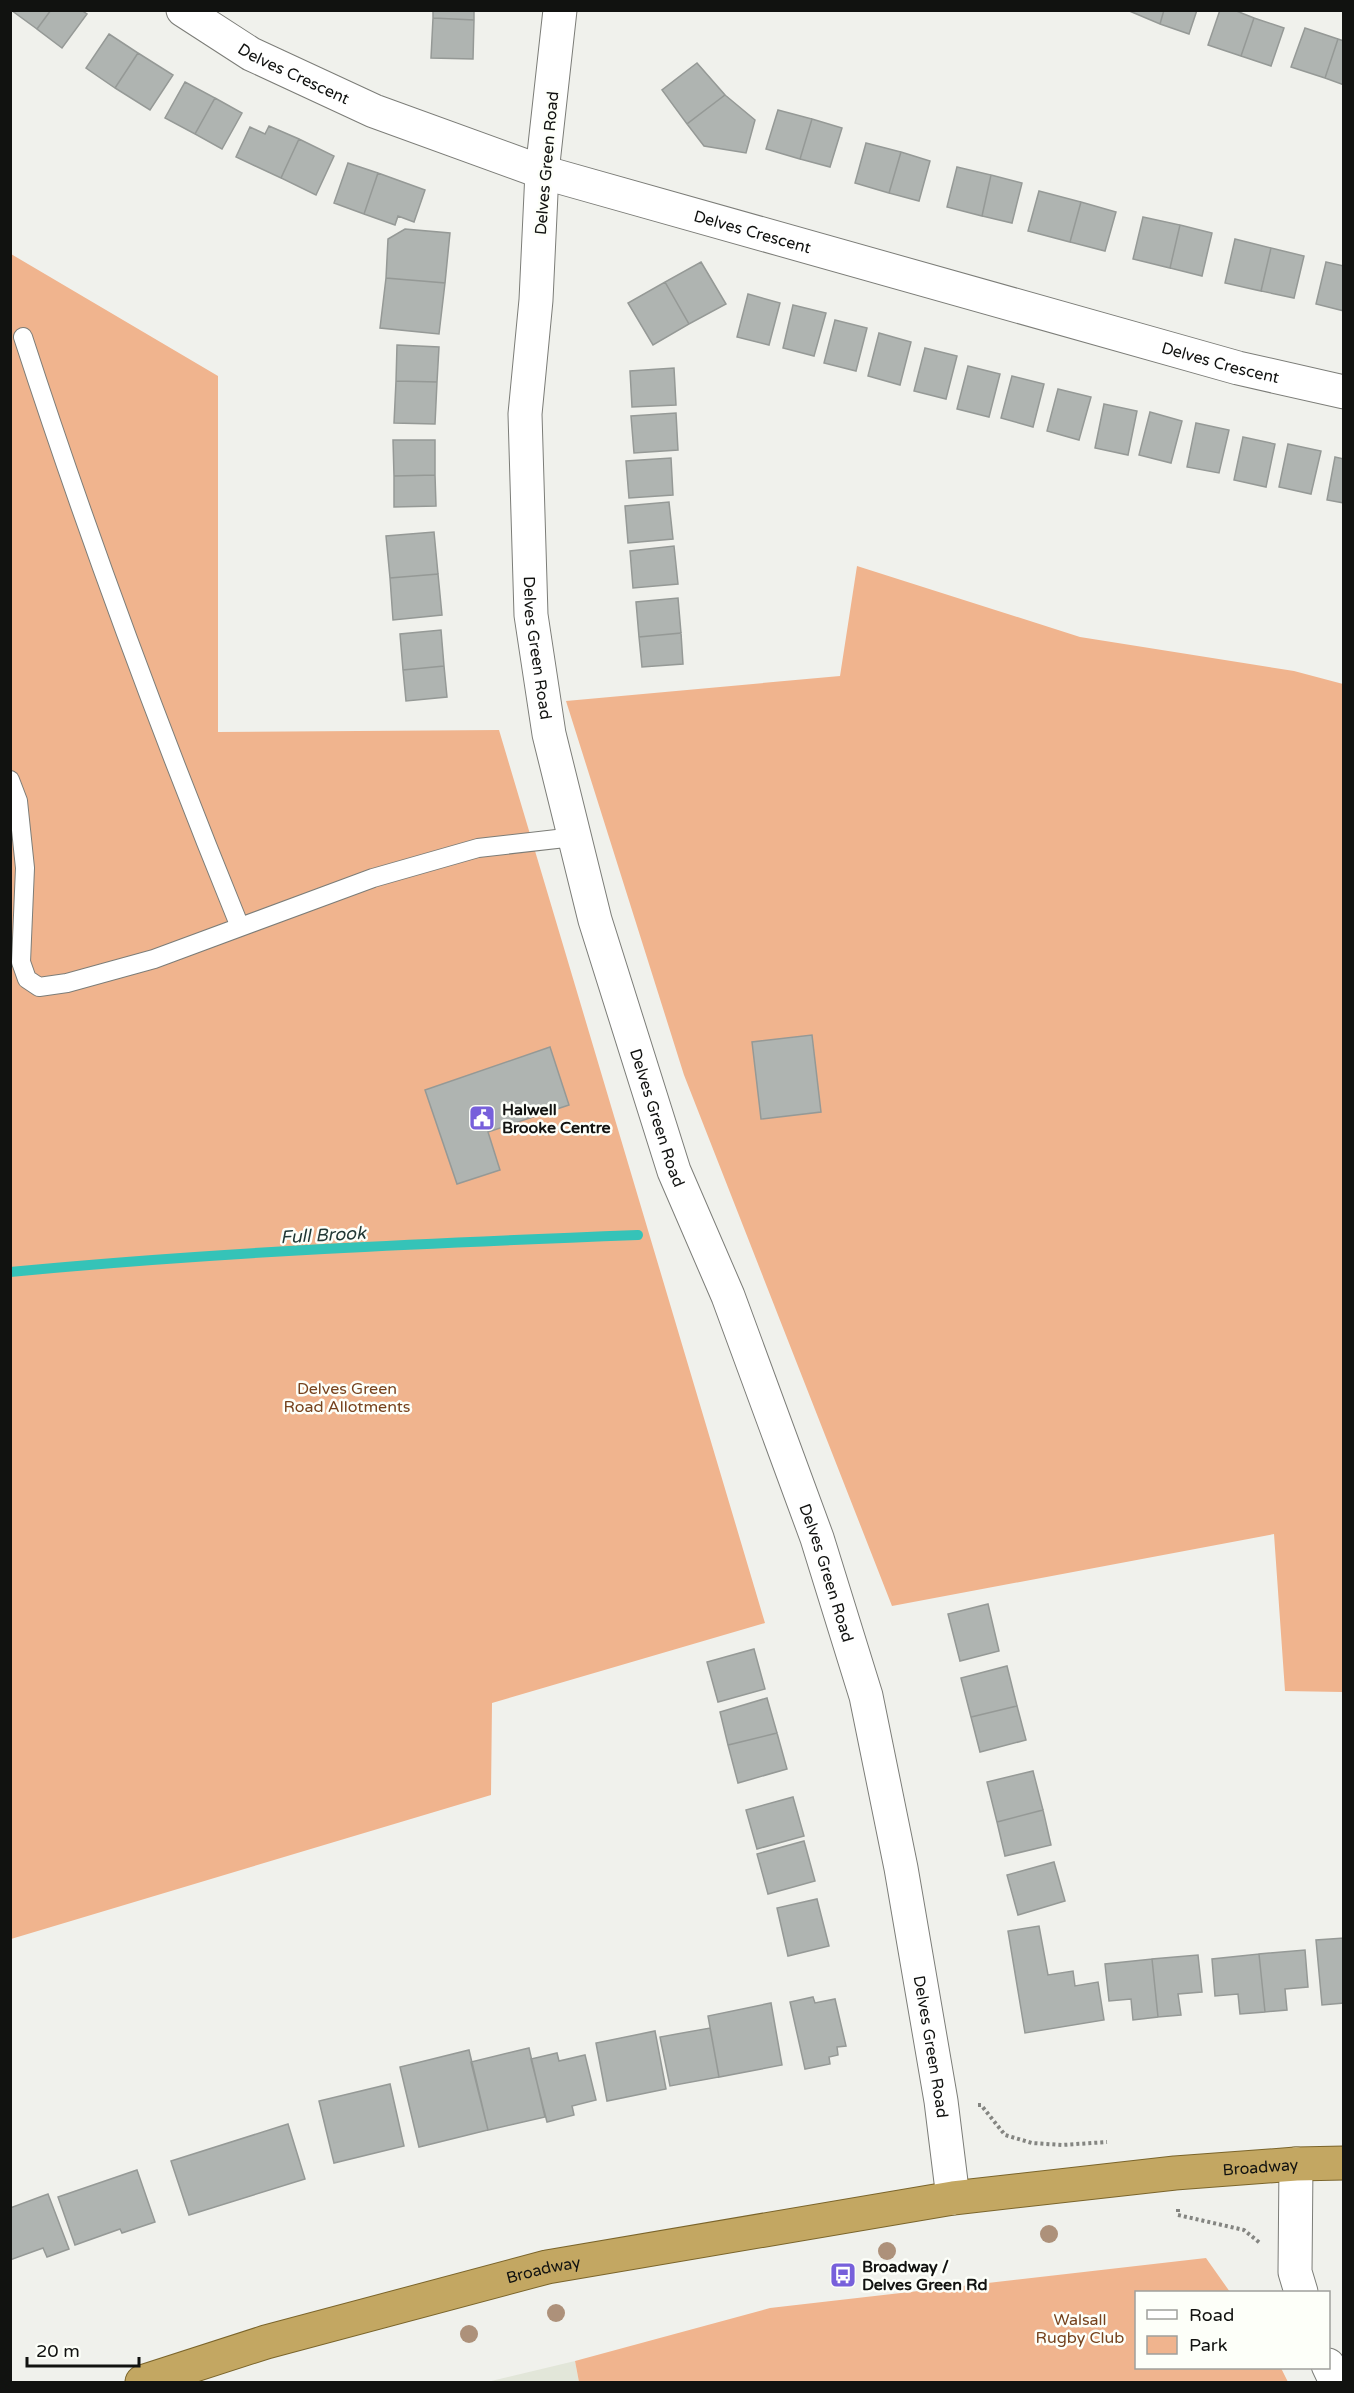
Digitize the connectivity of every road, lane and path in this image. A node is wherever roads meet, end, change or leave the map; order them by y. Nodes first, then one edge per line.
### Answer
1 (183, 10) edge
2 (561, 10) edge
3 (542, 172) junction
4 (23, 337) dead end
5 (1344, 392) edge
6 (10, 780) edge
7 (574, 837) junction
8 (240, 927) junction
9 (941, 2101) junction
10 (1118, 2141) dead end
11 (1344, 2163) edge
12 (1296, 2164) junction
13 (1176, 2188) junction
14 (953, 2198) junction
15 (1298, 2282) edge
16 (1330, 2367) edge
17 (142, 2382) edge
18 (1336, 2382) edge

1 - 3 street, Delves Crescent
2 - 3 street, Delves Green Road
3 - 5 street, Delves Crescent
3 - 7 street, Delves Green Road
4 - 8 lane
6 - 8 lane
7 - 8 lane
7 - 9 street, Delves Green Road
9 - 10 path
9 - 14 street, Delves Green Road
11 - 12 highway, Broadway
12 - 13 highway, Broadway
12 - 15 street
13 - 14 highway, Broadway
13 - 15 path
14 - 17 highway, Broadway
16 - 18 street

